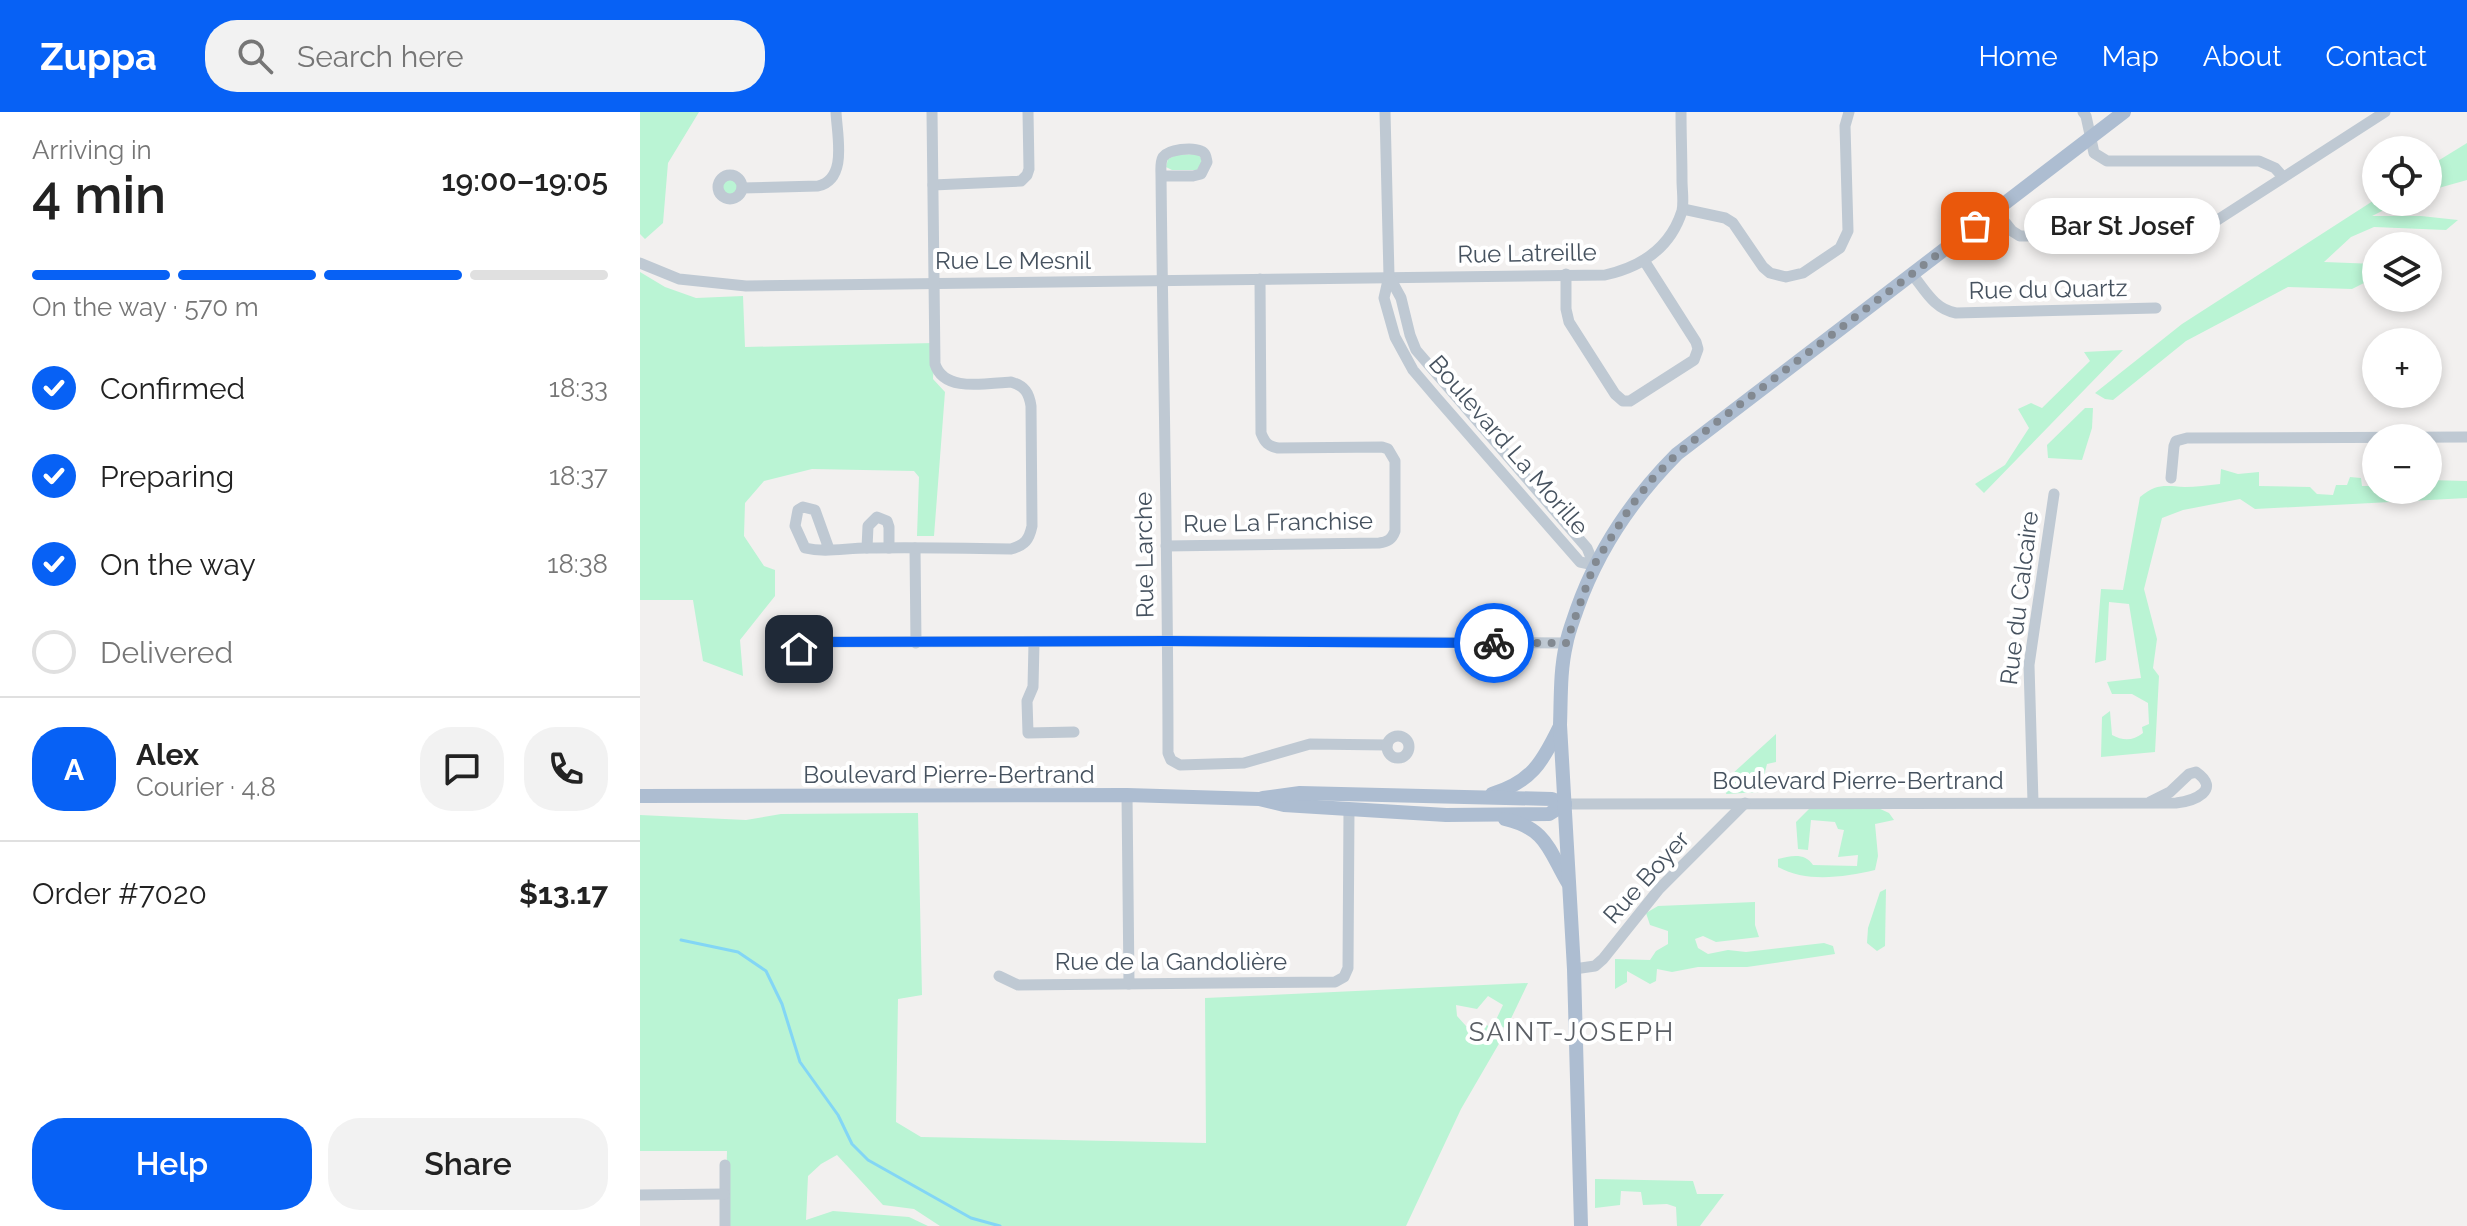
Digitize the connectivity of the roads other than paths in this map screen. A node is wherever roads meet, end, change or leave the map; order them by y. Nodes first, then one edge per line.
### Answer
1 (836, 112) edge
2 (932, 112) edge
3 (1028, 112) edge
4 (1385, 112) edge
5 (1681, 112) edge
6 (1849, 112) edge
7 (2083, 112) edge
8 (2124, 112) edge
9 (2385, 112) edge
10 (2090, 138) junction
11 (1161, 176) dead end
12 (2283, 177) junction
13 (933, 185) junction
14 (742, 188) dead end
15 (1683, 209) junction
16 (1996, 211) junction
17 (1645, 262) junction
18 (640, 263) edge
19 (1566, 274) junction
20 (1912, 274) junction
21 (1389, 276) junction
22 (1260, 279) junction
23 (1162, 280) junction
24 (936, 282) junction
25 (2156, 308) dead end
26 (2467, 437) edge
27 (2171, 478) dead end
28 (2054, 494) dead end
29 (1166, 546) junction
30 (867, 548) junction
31 (889, 548) junction
32 (915, 548) junction
33 (829, 549) dead end
34 (1594, 565) junction
35 (1168, 641) junction
36 (812, 642) dead end
37 (916, 643) junction
38 (1034, 643) junction
39 (1566, 643) junction
40 (1560, 725) junction
41 (1074, 732) dead end
42 (1387, 745) dead end
43 (1127, 795) junction
44 (640, 796) edge
45 (1480, 798) junction
46 (1259, 799) junction
47 (2033, 802) junction
48 (2150, 802) junction
49 (1745, 803) junction
50 (1565, 804) junction
51 (1349, 809) junction
52 (1489, 814) junction
53 (1570, 887) junction
54 (1574, 969) junction
55 (999, 976) dead end
56 (1129, 984) junction
57 (725, 1165) dead end
58 (724, 1194) junction
59 (640, 1195) edge
60 (725, 1226) edge
61 (1581, 1226) edge

1 - 14 street
2 - 13 street
3 - 13 street
4 - 21 street, Boulevard La Morille
5 - 15 street
6 - 15 street
7 - 10 street
8 - 10 main road
9 - 12 street
10 - 12 street
10 - 16 main road
11 - 23 street, Rue Larche
12 - 16 street
13 - 24 street
15 - 17 street, Rue Latreille
16 - 20 main road
17 - 19 street, Rue Latreille
17 - 19 street
18 - 24 street, Rue Le Mesnil
19 - 21 street, Rue Latreille
20 - 25 street, Rue du Quartz
20 - 34 main road
21 - 22 street, Rue Le Mesnil
21 - 34 street, Boulevard La Morille
22 - 23 street, Rue Le Mesnil
22 - 29 street, Rue La Franchise
23 - 24 street, Rue Le Mesnil
23 - 29 street, Rue Larche
24 - 32 street
26 - 27 street
28 - 47 street, Rue du Calcaire
29 - 35 street, Rue Larche
30 - 31 street
30 - 31 street
30 - 33 street
31 - 32 street
32 - 37 street
34 - 39 main road
35 - 38 street
35 - 39 street
35 - 42 street, Rue Larche
36 - 37 street
37 - 38 street
38 - 41 street
39 - 40 main road
40 - 45 main road
40 - 50 main road
43 - 44 main road, Boulevard Pierre-Bertrand
43 - 46 main road, Boulevard Pierre-Bertrand
43 - 56 street
45 - 46 main road, Boulevard Pierre-Bertrand
45 - 50 main road, Boulevard Pierre-Bertrand
46 - 51 main road, Boulevard Pierre-Bertrand
47 - 48 street, Boulevard Pierre-Bertrand
47 - 49 street, Boulevard Pierre-Bertrand
48 - 48 street, Boulevard Pierre-Bertrand
49 - 50 street, Boulevard Pierre-Bertrand
49 - 54 street, Rue Boyer
50 - 52 main road, Boulevard Pierre-Bertrand
50 - 53 main road
51 - 52 main road, Boulevard Pierre-Bertrand
51 - 56 street, Rue de la Gandolière
52 - 53 main road
53 - 54 main road
54 - 61 main road
55 - 56 street, Rue de la Gandolière
57 - 58 street
58 - 59 street
58 - 60 street

